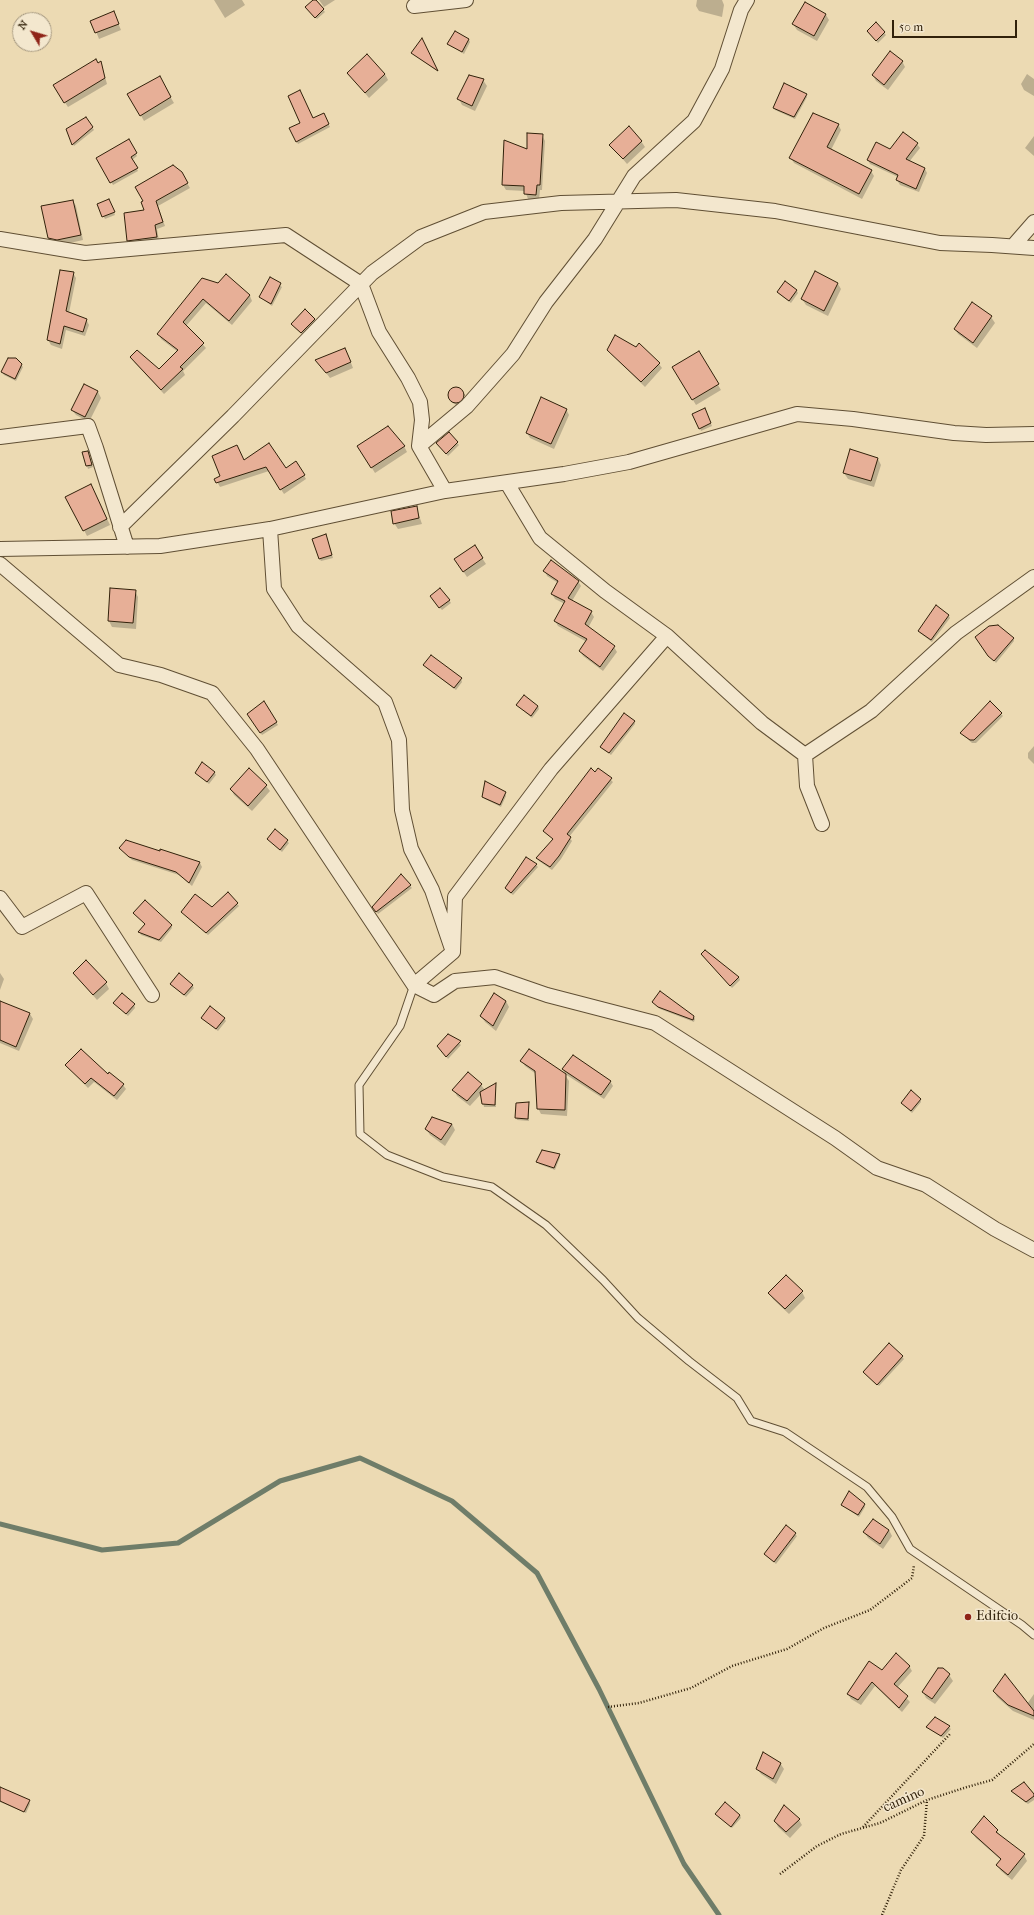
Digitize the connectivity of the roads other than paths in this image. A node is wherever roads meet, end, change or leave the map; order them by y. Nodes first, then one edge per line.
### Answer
1 (466, 0) edge
2 (747, 0) edge
3 (414, 6) dead end
4 (618, 201) junction
5 (1034, 222) edge
6 (0, 239) edge
7 (1013, 246) junction
8 (1034, 248) edge
9 (361, 284) junction
10 (1034, 434) edge
11 (0, 437) edge
12 (420, 446) junction
13 (507, 483) junction
14 (445, 491) junction
15 (120, 527) junction
16 (270, 529) junction
17 (127, 547) junction
18 (0, 549) edge
19 (0, 564) edge
20 (1034, 577) edge
21 (667, 636) junction
22 (806, 755) junction
23 (822, 824) dead end
24 (0, 898) edge
25 (453, 952) junction
26 (414, 985) junction
27 (152, 995) dead end
28 (1034, 1250) edge
29 (1034, 1635) edge

1 - 3 street
2 - 4 street
4 - 7 street
4 - 9 street
4 - 12 street
5 - 7 street
6 - 9 street
7 - 8 street
9 - 12 street
9 - 15 street
10 - 13 street
11 - 15 street
12 - 14 street
13 - 14 street
13 - 21 street
14 - 16 street
15 - 17 street
16 - 17 street
16 - 25 street
17 - 18 street
19 - 26 street
20 - 22 street
21 - 22 street
21 - 25 street
22 - 23 street
24 - 27 street
25 - 26 street
26 - 28 street
26 - 29 lane

